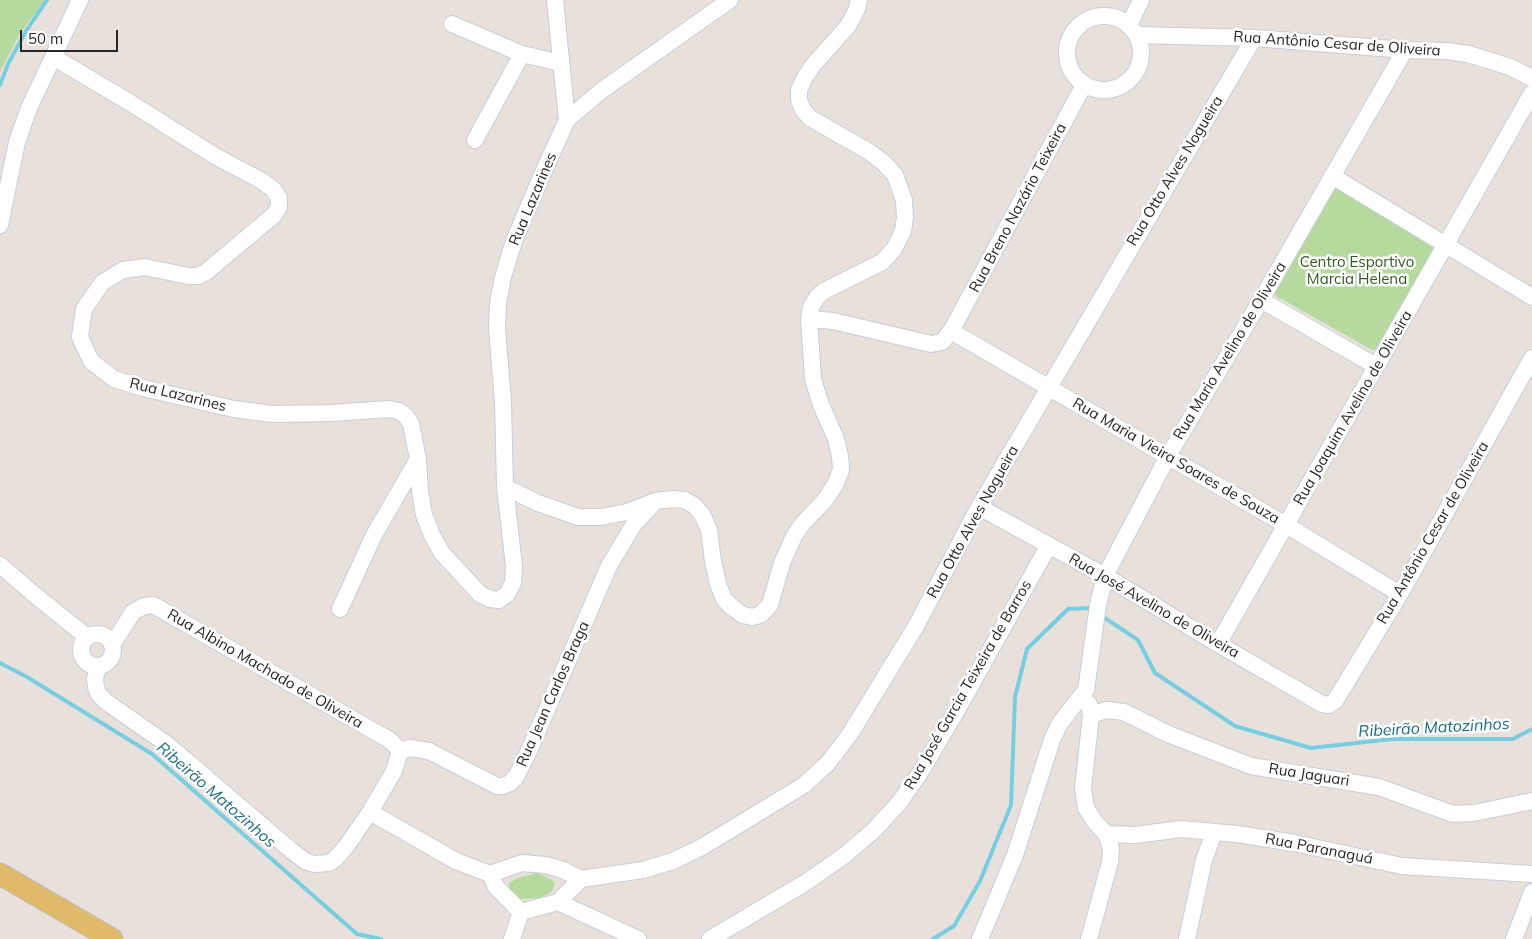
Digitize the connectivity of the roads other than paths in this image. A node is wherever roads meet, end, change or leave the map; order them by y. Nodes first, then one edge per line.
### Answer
1 (80, 0) edge
2 (555, 0) edge
3 (730, 0) edge
4 (859, 0) edge
5 (1141, 0) edge
6 (452, 24) dead end
7 (1132, 30) junction
8 (1254, 38) junction
9 (1405, 50) junction
10 (522, 54) junction
11 (53, 57) junction
12 (561, 62) junction
13 (1532, 78) edge
14 (1084, 85) junction
15 (1532, 93) edge
16 (567, 120) junction
17 (475, 140) dead end
18 (1332, 176) junction
19 (0, 225) edge
20 (1446, 244) junction
21 (1532, 296) edge
22 (1261, 300) junction
23 (809, 319) junction
24 (951, 331) junction
25 (1532, 358) edge
26 (1376, 366) junction
27 (1048, 387) junction
28 (1168, 456) junction
29 (418, 459) junction
30 (505, 487) junction
31 (656, 501) junction
32 (979, 507) junction
33 (1286, 525) junction
34 (1048, 545) junction
35 (0, 564) edge
36 (1105, 576) junction
37 (1400, 594) junction
38 (340, 609) dead end
39 (87, 637) junction
40 (1218, 644) junction
41 (112, 645) junction
42 (98, 666) junction
43 (1086, 690) junction
44 (1329, 705) joint
45 (1091, 715) junction
46 (400, 751) junction
47 (1532, 801) edge
48 (370, 812) junction
49 (1214, 832) junction
50 (1106, 834) junction
51 (0, 874) edge
52 (490, 874) junction
53 (1532, 874) edge
54 (581, 879) junction
55 (1532, 892) edge
56 (558, 902) junction
57 (521, 912) junction
58 (513, 937) edge
59 (112, 939) edge
60 (638, 939) edge
61 (710, 939) edge
62 (980, 939) edge
63 (1089, 939) edge
64 (1188, 939) edge
65 (1514, 939) edge

1 - 11 street
2 - 12 street
3 - 16 street, Rua Lazarines
4 - 23 street
5 - 7 street
6 - 10 street
7 - 8 street, Rua Antônio Cesar de Oliveira
7 - 14 street
7 - 14 street
8 - 9 street, Rua Antônio Cesar de Oliveira
8 - 27 street, Rua Otto Alves Nogueira
9 - 13 street, Rua Antônio Cesar de Oliveira
9 - 18 street, Rua Mario Avelino de Oliveira
10 - 12 street
10 - 17 street
11 - 19 street
11 - 29 street, Rua Lazarines
12 - 16 street
14 - 24 street, Rua Breno Nazário Teixeira
15 - 20 street, Rua Joaquim Avelino de Oliveira
16 - 30 street, Rua Lazarines
18 - 20 street
18 - 22 street, Rua Mario Avelino de Oliveira
20 - 21 street
20 - 26 street, Rua Joaquim Avelino de Oliveira
22 - 26 street
22 - 28 street, Rua Mario Avelino de Oliveira
23 - 24 street
23 - 31 street
24 - 27 street, Rua Maria Vieira Soares de Souza
25 - 37 street, Rua Antônio Cesar de Oliveira
26 - 33 street, Rua Joaquim Avelino de Oliveira
27 - 28 street, Rua Maria Vieira Soares de Souza
27 - 32 street, Rua Otto Alves Nogueira
28 - 33 street, Rua Maria Vieira Soares de Souza
28 - 36 street, Rua Mario Avelino de Oliveira
29 - 30 street, Rua Lazarines
29 - 38 street
30 - 31 street
31 - 46 street, Rua Jean Carlos Braga
32 - 34 street, Rua José Avelino de Oliveira
32 - 54 street, Rua Otto Alves Nogueira
33 - 37 street, Rua Maria Vieira Soares de Souza
33 - 40 street, Rua Joaquim Avelino de Oliveira
34 - 36 street, Rua José Avelino de Oliveira
34 - 61 street, Rua José Garcia Teixeira de Barros
35 - 39 street
36 - 40 street, Rua José Avelino de Oliveira
36 - 43 street, Rua Mario Avelino de Oliveira
37 - 44 street, Rua Antônio Cesar de Oliveira
39 - 41 street
39 - 42 street
40 - 44 street, Rua José Avelino de Oliveira
41 - 42 street
41 - 46 street, Rua Albino Machado de Oliveira
42 - 48 street
43 - 45 street
43 - 62 street
45 - 47 street, Rua Jaguari
45 - 50 street
46 - 48 street
48 - 52 street
49 - 50 street, Rua Paranaguá
49 - 53 street, Rua Paranaguá
49 - 64 street
50 - 63 street
51 - 59 main road
52 - 54 street
52 - 57 street
54 - 56 street
55 - 65 street
56 - 57 street
56 - 60 street
57 - 58 street

